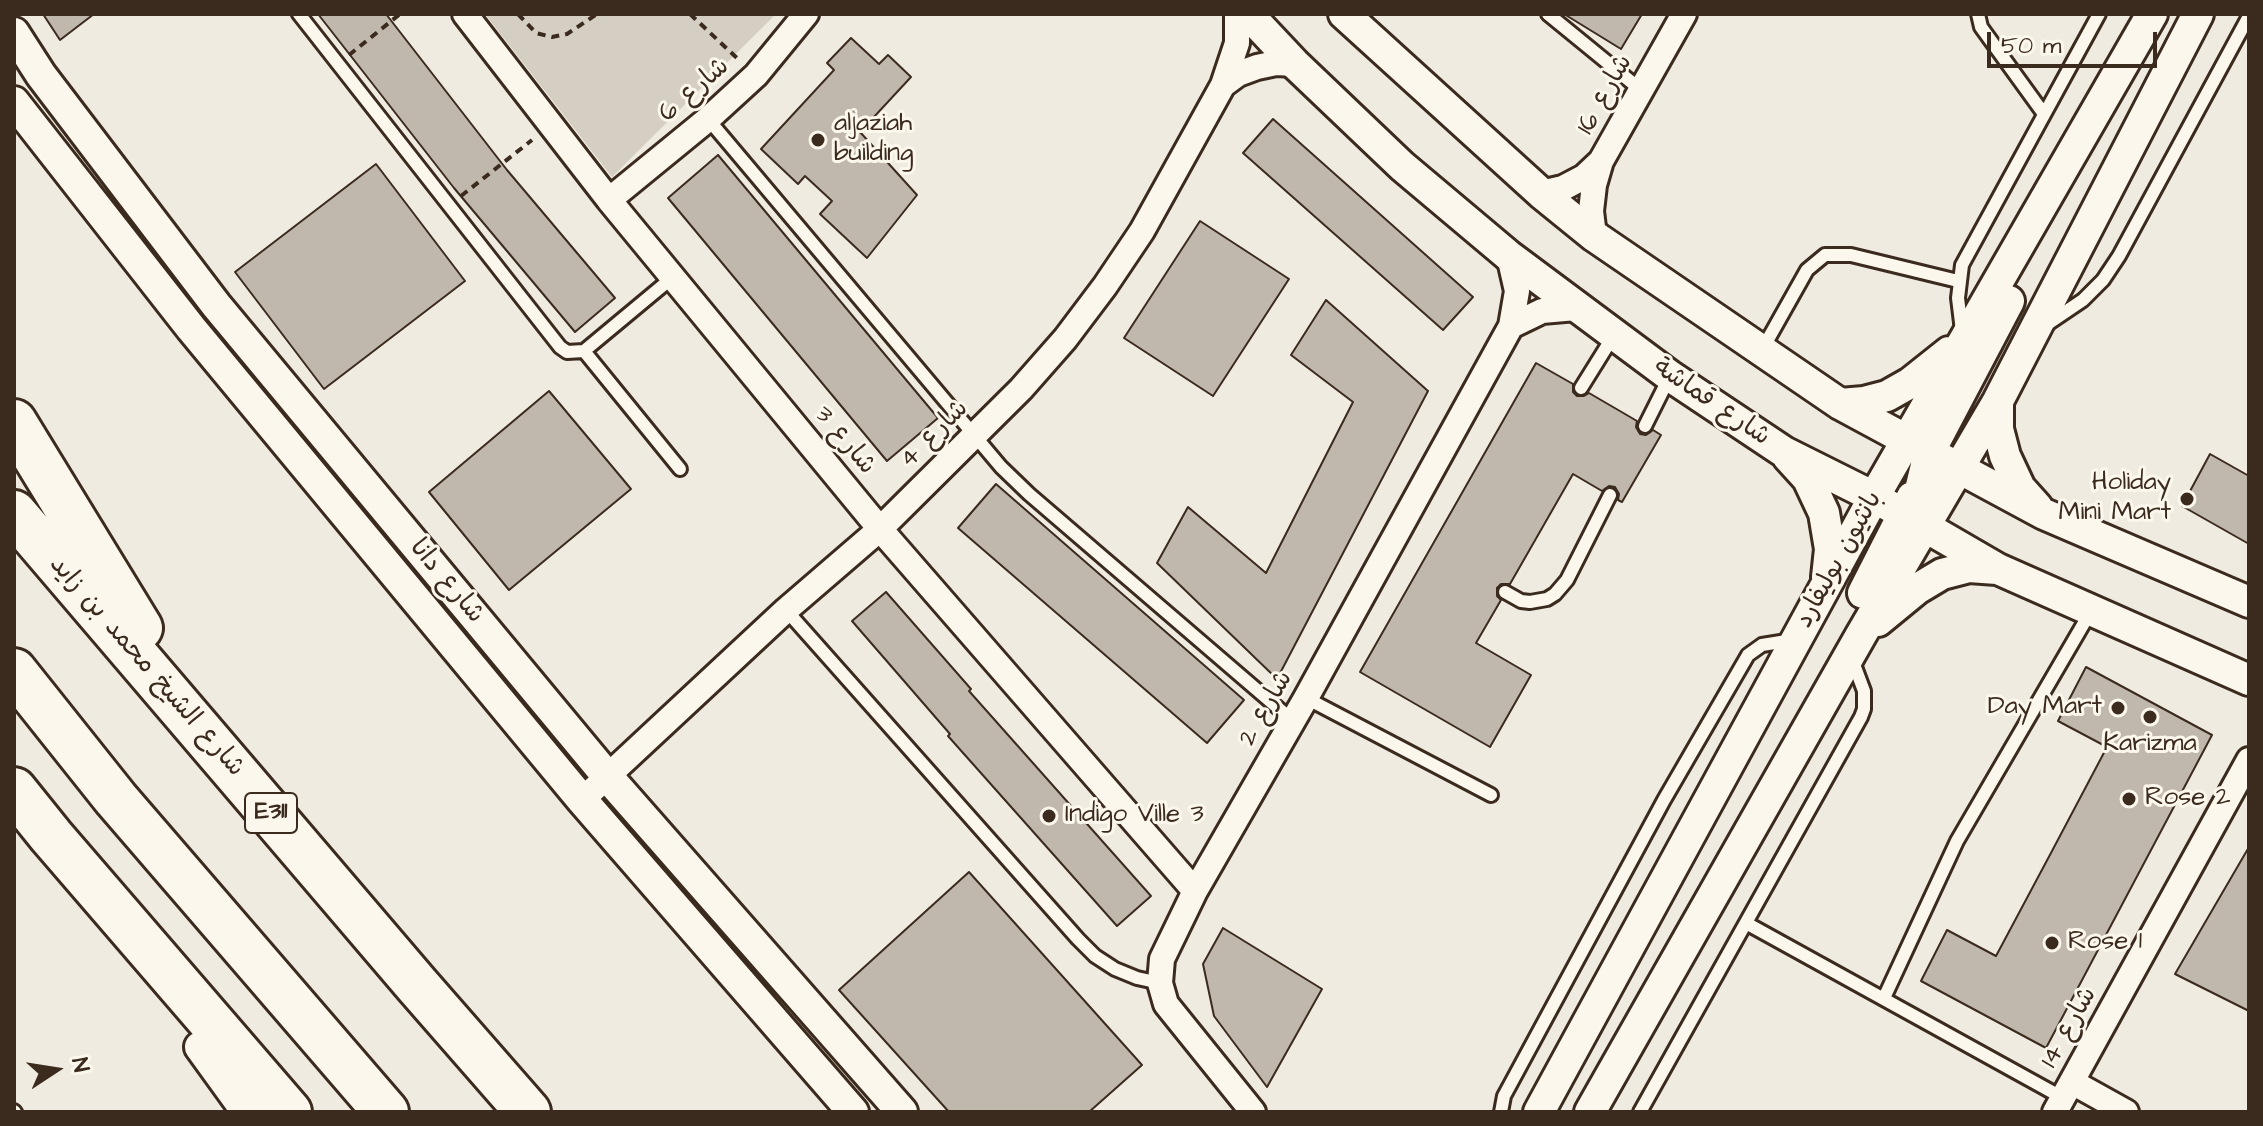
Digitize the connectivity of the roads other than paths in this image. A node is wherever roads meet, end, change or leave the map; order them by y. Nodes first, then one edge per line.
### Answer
1 (299, 14) edge
2 (465, 14) edge
3 (806, 14) edge
4 (1237, 14) edge
5 (1248, 14) edge
6 (1344, 14) edge
7 (1548, 14) edge
8 (1684, 14) edge
9 (1978, 14) edge
10 (2099, 14) edge
11 (2152, 14) edge
12 (2198, 14) edge
13 (2249, 16) edge
14 (14, 33) edge
15 (1295, 64) junction
16 (1223, 85) junction
17 (1641, 90) junction
18 (14, 102) edge
19 (2044, 114) junction
20 (708, 119) junction
21 (1601, 161) junction
22 (1541, 193) junction
23 (609, 200) junction
24 (1594, 236) junction
25 (2018, 249) junction
26 (1509, 256) junction
27 (673, 277) junction
28 (1958, 281) junction
29 (1576, 308) junction
30 (1511, 326) junction
31 (2032, 332) junction
32 (1614, 335) junction
33 (1964, 341) junction
34 (1762, 350) junction
35 (584, 351) junction
36 (1670, 376) junction
37 (1581, 388) dead end
38 (1998, 401) junction
39 (1840, 404) junction
40 (14, 422) edge
41 (1645, 426) dead end
42 (974, 435) junction
43 (1917, 447) junction
44 (1784, 452) junction
45 (680, 469) dead end
46 (1958, 469) junction
47 (1610, 495) dead end
48 (1874, 497) junction
49 (14, 513) edge
50 (2044, 514) junction
51 (1915, 521) junction
52 (880, 529) junction
53 (1998, 569) junction
54 (1826, 585) junction
55 (1505, 592) dead end
56 (2249, 602) edge
57 (786, 610) junction
58 (2091, 611) junction
59 (1796, 639) junction
60 (1856, 645) junction
61 (14, 671) edge
62 (2247, 683) edge
63 (1306, 698) junction
64 (1820, 709) junction
65 (1292, 720) junction
66 (205, 736) junction
67 (2249, 760) edge
68 (607, 776) junction
69 (14, 790) edge
70 (1491, 795) dead end
71 (582, 800) junction
72 (14, 829) edge
73 (1195, 891) junction
74 (1746, 923) junction
75 (1160, 983) junction
76 (1884, 998) junction
77 (200, 1047) junction
78 (2063, 1097) edge
79 (247, 1112) edge
80 (264, 1112) edge
81 (289, 1112) edge
82 (386, 1112) edge
83 (528, 1112) edge
84 (853, 1112) edge
85 (902, 1112) edge
86 (1253, 1112) edge
87 (1501, 1112) edge
88 (1539, 1112) edge
89 (1590, 1112) edge
90 (1640, 1112) edge
91 (2126, 1112) edge

1 - 35 lane
2 - 23 street, شارع 3
3 - 20 street, شارع 6
4 - 16 street, شارع 4
5 - 15 street, شارع قماشة
6 - 22 street
7 - 17 lane
8 - 17 street, شارع 16
9 - 19 lane
10 - 19 lane
11 - 25 street, بانثيون بوليفارد
12 - 31 street
13 - 31 lane
14 - 68 street, شارع دانا
15 - 16 street
15 - 26 street, شارع قماشة
16 - 42 street, شارع 4
17 - 21 street, شارع 16
18 - 71 street, شارع دانا
19 - 28 lane
20 - 23 street, شارع 6
20 - 42 lane
21 - 22 street, شارع 16
21 - 24 street, شارع 16
22 - 24 street
23 - 27 street, شارع 3
24 - 34 street
25 - 33 street, بانثيون بوليفارد
25 - 43 street
26 - 29 street, شارع قماشة
26 - 30 street, شارع 2
27 - 35 lane
27 - 52 street, شارع 3
28 - 33 lane
28 - 34 lane
29 - 30 street
29 - 32 street, شارع قماشة
30 - 63 street, شارع 2
31 - 38 street
32 - 36 street, شارع قماشة
32 - 37 lane
33 - 39 street
33 - 43 street, بانثيون بوليفارد
34 - 39 street
35 - 45 lane
36 - 41 lane
36 - 44 street, شارع قماشة
38 - 46 street
38 - 50 street
39 - 43 street
40 - 66 highway
42 - 52 street, شارع 4
42 - 65 lane
43 - 46 street
43 - 48 street, بانثيون بوليفارد
43 - 51 street
44 - 48 street, شارع قماشة
44 - 54 street
46 - 50 street
46 - 51 street
47 - 55 lane
48 - 51 street, شارع قماشة
48 - 54 street, بانثيون بوليفارد
49 - 66 highway, شارع الشيخ محمد بن زايد / E311
50 - 56 street
51 - 53 street, شارع قماشة
51 - 60 street
51 - 64 street
52 - 57 street, شارع 4
52 - 73 street, شارع 3
53 - 58 street, شارع قماشة
53 - 60 street
54 - 59 street, بانثيون بوليفارد
57 - 68 street, شارع 4
57 - 75 lane
58 - 62 street, شارع قماشة
58 - 76 lane
59 - 87 lane
59 - 88 street, بانثيون بوليفارد
60 - 64 street
60 - 74 lane
61 - 82 highway
63 - 65 street, شارع 2
63 - 70 lane
64 - 89 street
65 - 73 street, شارع 2
66 - 83 highway, شارع الشيخ محمد بن زايد / E311
67 - 78 street, شارع 14
68 - 71 street, شارع 4
68 - 85 street, شارع دانا
69 - 81 highway
71 - 84 street, شارع دانا
72 - 77 highway
73 - 75 street, شارع 2
74 - 76 lane
74 - 90 lane
75 - 86 street
76 - 78 lane
77 - 79 street
77 - 80 highway
78 - 91 street

